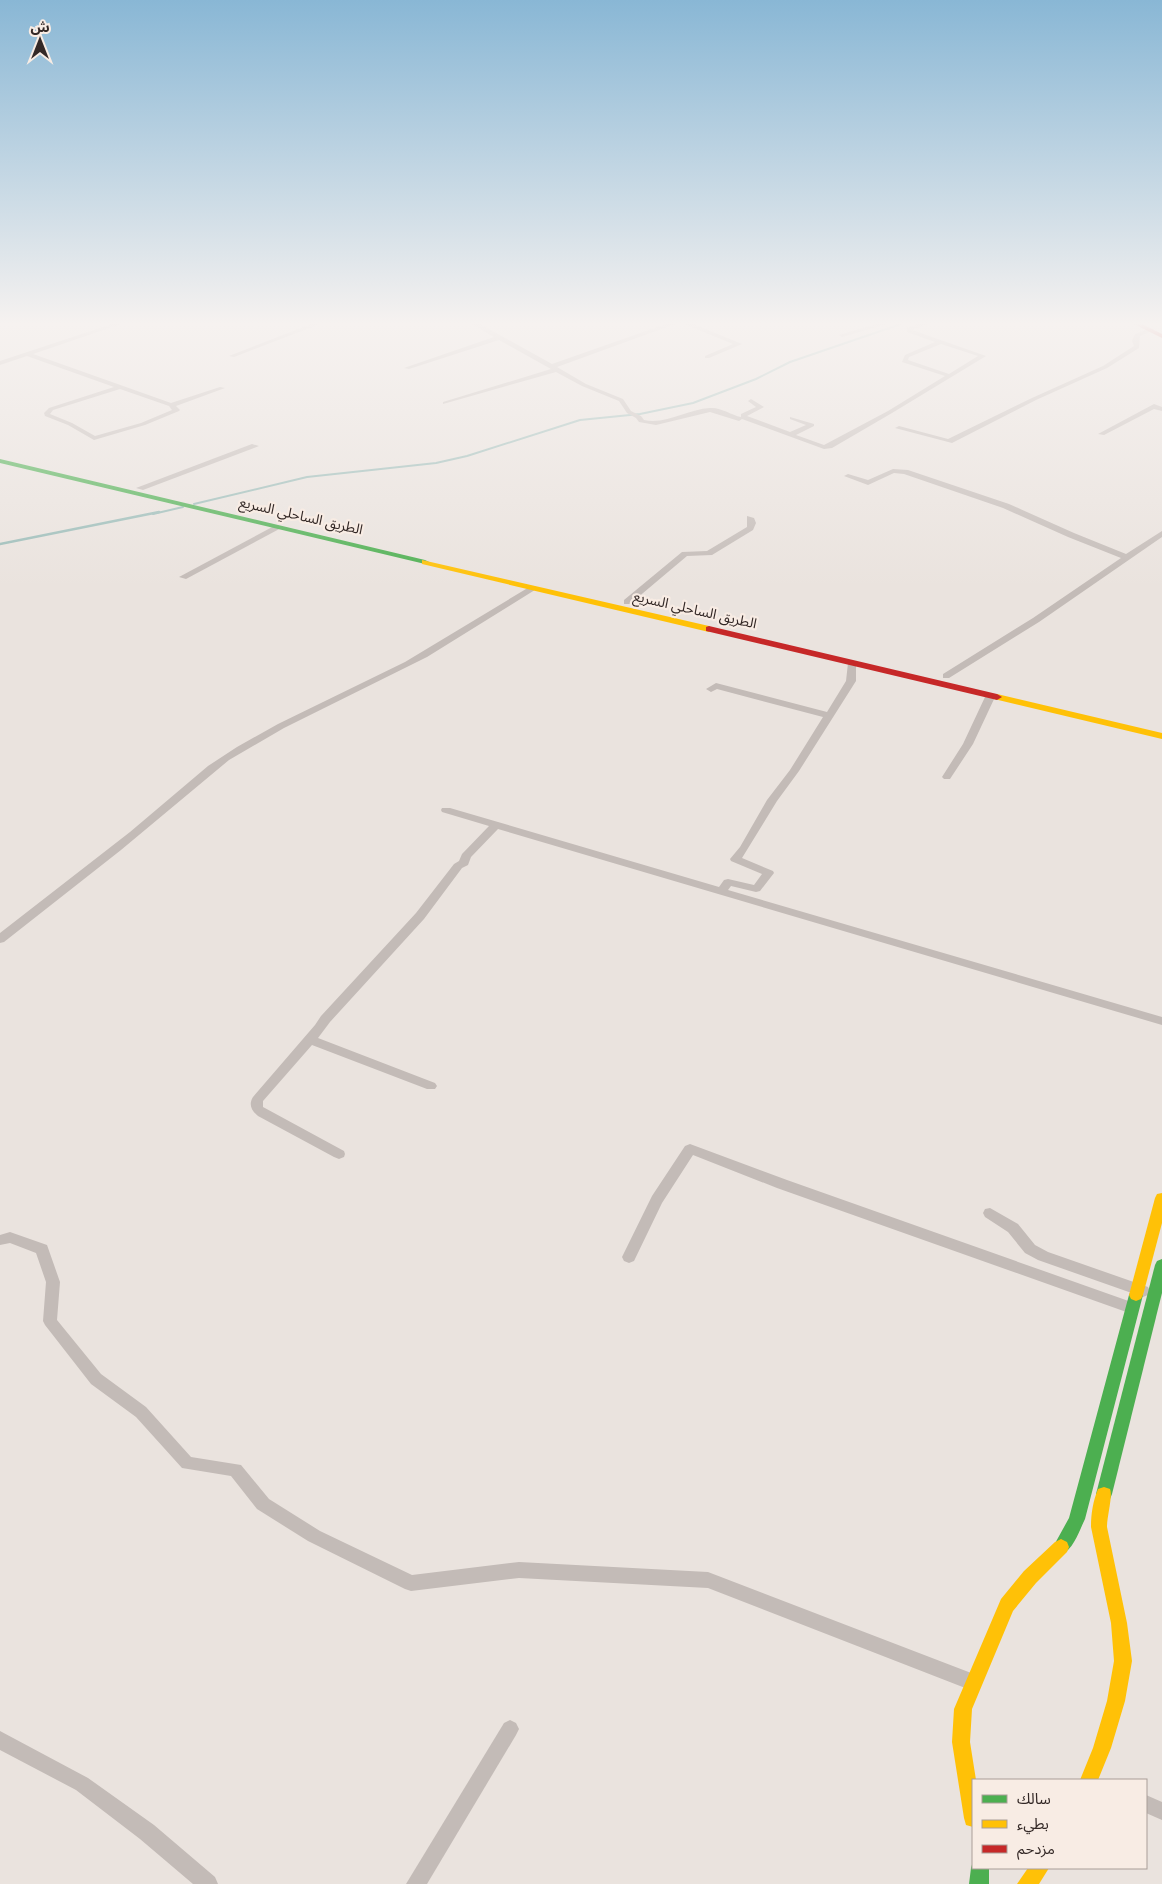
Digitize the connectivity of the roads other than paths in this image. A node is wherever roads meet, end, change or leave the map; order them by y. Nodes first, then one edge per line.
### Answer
1 (48, 412) edge
2 (175, 412) edge
3 (630, 412) edge
4 (705, 412) edge
5 (719, 412) edge
6 (750, 412) edge
7 (890, 412) edge
8 (1008, 412) edge
9 (1143, 412) edge
10 (792, 418) dead end
11 (739, 419) dead end
12 (899, 428) dead end
13 (1102, 434) dead end
14 (790, 435) junction
15 (255, 446) dead end
16 (0, 455) edge
17 (0, 461) edge
18 (848, 476) dead end
19 (140, 488) junction
20 (185, 501) junction
21 (224, 511) junction
22 (750, 518) dead end
23 (279, 527) junction
24 (1162, 533) edge
25 (1127, 557) junction
26 (183, 576) dead end
27 (534, 588) junction
28 (626, 602) junction
29 (852, 663) junction
30 (946, 676) junction
31 (711, 689) dead end
32 (990, 697) junction
33 (830, 716) junction
34 (1162, 727) edge
35 (1162, 736) edge
36 (947, 777) dead end
37 (446, 810) dead end
38 (496, 825) junction
39 (721, 892) junction
40 (0, 939) edge
41 (1162, 1021) edge
42 (310, 1039) junction
43 (432, 1086) dead end
44 (339, 1154) dead end
45 (1162, 1198) edge
46 (990, 1213) dead end
47 (0, 1240) edge
48 (629, 1257) dead end
49 (1162, 1265) edge
50 (1139, 1290) junction
51 (1154, 1294) junction
52 (1132, 1308) junction
53 (1106, 1411) junction
54 (1123, 1417) junction
55 (973, 1682) junction
56 (510, 1729) dead end
57 (0, 1740) edge
58 (1090, 1779) edge
59 (1147, 1804) edge
60 (1162, 1811) edge
61 (972, 1812) edge
62 (980, 1869) edge
63 (1039, 1869) edge
64 (208, 1884) edge
65 (416, 1884) edge
66 (979, 1884) edge
67 (1027, 1884) edge

1 - 2 street
3 - 4 street
5 - 11 street
6 - 14 street
7 - 14 street
8 - 12 street
9 - 13 street
10 - 14 street
15 - 19 street
16 - 19 main road
17 - 20 main road
18 - 25 street
19 - 20 main road
20 - 21 main road
21 - 23 main road, الطريق الساحلي السريع
21 - 28 main road, الطريق الساحلي السريع
22 - 28 street
23 - 26 street
23 - 27 main road, الطريق الساحلي السريع
24 - 25 street
25 - 30 street
27 - 29 main road, الطريق الساحلي السريع
27 - 40 street
28 - 30 main road, الطريق الساحلي السريع
29 - 32 main road, الطريق الساحلي السريع
29 - 33 street
30 - 34 main road, الطريق الساحلي السريع
31 - 33 street
32 - 35 main road, الطريق الساحلي السريع
32 - 36 street
33 - 39 street
37 - 38 street
38 - 39 street
38 - 42 street
39 - 41 street
42 - 43 street
42 - 44 street
45 - 50 main road
46 - 50 street
47 - 55 street
48 - 52 street
49 - 51 main road
50 - 51 street
50 - 52 main road
51 - 54 main road
52 - 53 main road
53 - 54 main road
53 - 55 main road
54 - 58 main road
55 - 61 main road
56 - 65 street
57 - 64 street
59 - 60 street
62 - 66 main road
63 - 67 main road

